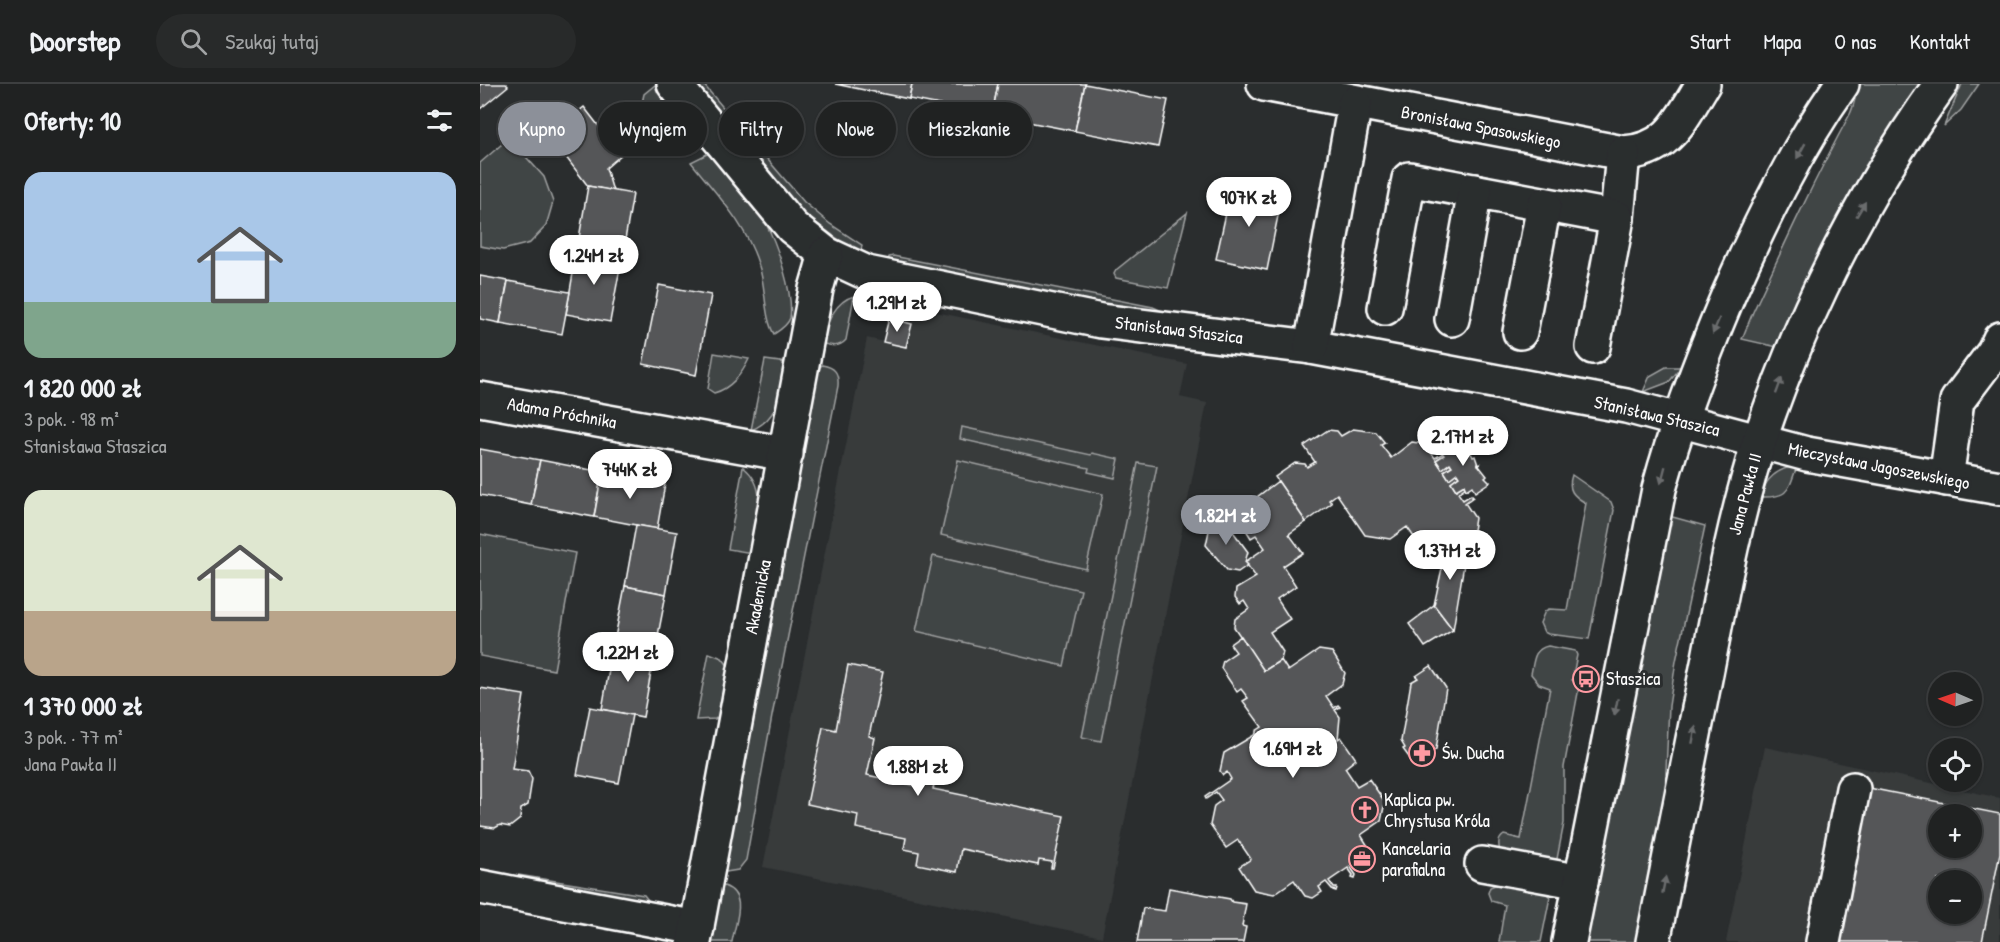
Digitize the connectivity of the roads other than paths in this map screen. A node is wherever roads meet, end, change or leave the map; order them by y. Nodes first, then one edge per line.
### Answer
1 (674, 84) edge
2 (1264, 84) edge
3 (1703, 84) edge
4 (1842, 84) edge
5 (1941, 84) edge
6 (1354, 103) junction
7 (1623, 153) junction
8 (1475, 191) junction
9 (1544, 205) junction
10 (1617, 218) junction
11 (826, 254) junction
12 (1385, 308) dead end
13 (1452, 319) dead end
14 (1520, 332) dead end
15 (2000, 339) edge
16 (1593, 347) dead end
17 (1311, 348) junction
18 (480, 399) edge
19 (1680, 419) junction
20 (1760, 441) junction
21 (786, 454) junction
22 (1946, 479) junction
23 (2000, 488) edge
24 (1853, 789) dead end
25 (1482, 864) dead end
26 (1581, 882) junction
27 (480, 887) edge
28 (695, 935) edge
29 (1569, 942) edge
30 (1653, 942) edge
31 (1823, 942) edge

1 - 11 street, Stanisława Staszica
2 - 6 street, Bronisława Spasowskiego
3 - 7 street, Bronisława Spasowskiego
4 -> 19 street
20 -> 5 street, Jana Pawła II
6 - 7 street, Bronisława Spasowskiego
6 - 17 street
7 - 10 street
8 - 9 street
8 - 12 street
8 - 13 street
9 - 10 street
9 - 14 street
10 - 16 street
11 - 17 street, Stanisława Staszica
11 - 21 street, Akademicka
15 - 22 street
17 - 19 street, Stanisława Staszica
18 - 21 street, Adama Próchnika
19 - 20 street, Stanisława Staszica
19 -> 26 street
20 - 22 street, Mieczysława Jagoszewskiego
30 -> 20 street, Jana Pawła II
21 - 28 street, Akademicka
22 - 23 street, Mieczysława Jagoszewskiego
24 - 31 street
25 - 26 street
26 - 29 street
27 - 28 street

